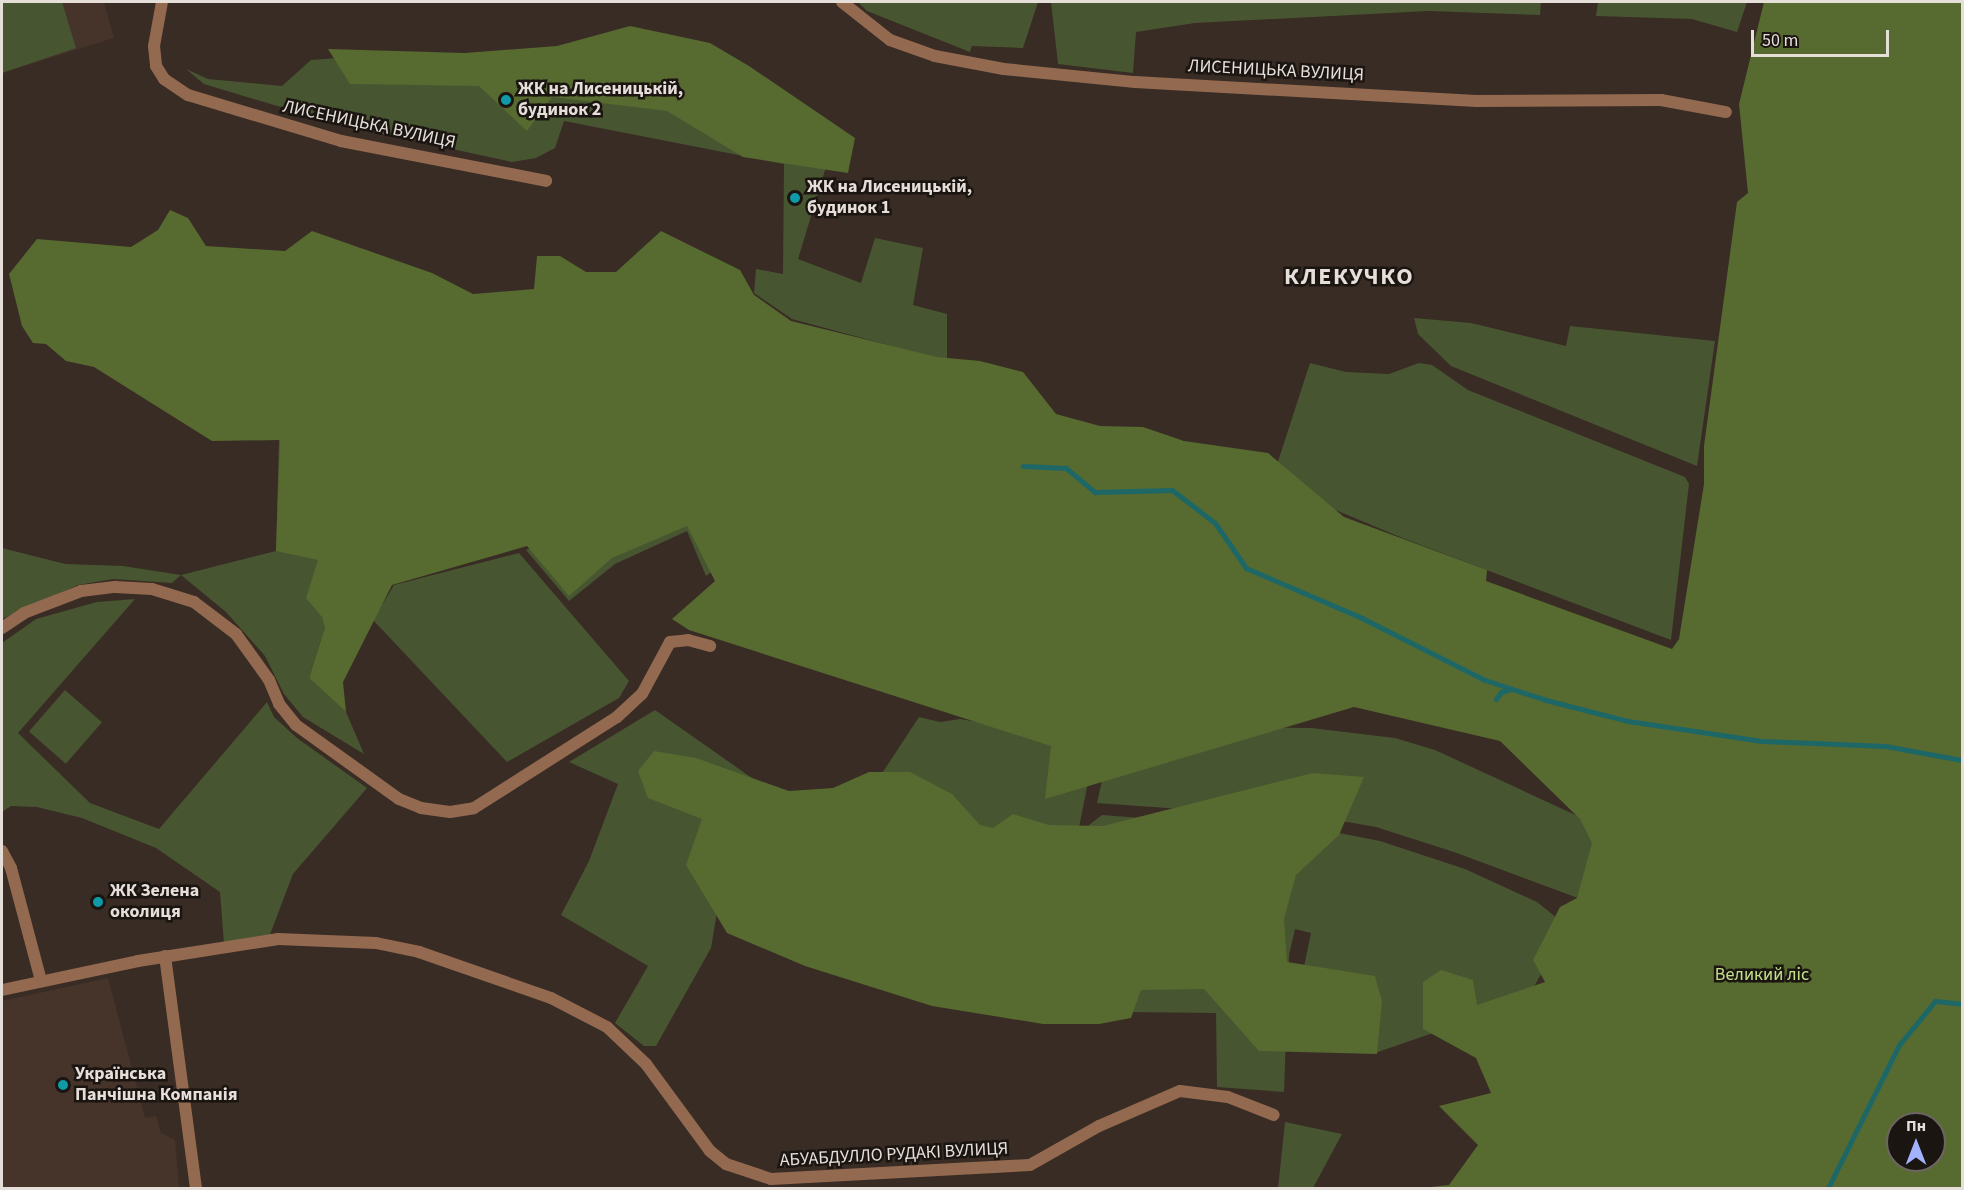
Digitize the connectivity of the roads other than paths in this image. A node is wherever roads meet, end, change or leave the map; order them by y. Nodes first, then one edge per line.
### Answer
1 (162, 2) edge
2 (842, 2) edge
3 (1726, 112) dead end
4 (546, 181) dead end
5 (2, 627) edge
6 (711, 646) dead end
7 (2, 850) edge
8 (165, 956) junction
9 (41, 981) junction
10 (2, 990) edge
11 (1274, 1114) dead end
12 (196, 1188) edge

1 - 4 street, ЛИСЕНИЦЬКА ВУЛИЦЯ
2 - 3 street, ЛИСЕНИЦЬКА ВУЛИЦЯ
5 - 6 street
7 - 9 street
8 - 9 street, АБУАБДУЛЛО РУДАКІ ВУЛИЦЯ
8 - 11 street, АБУАБДУЛЛО РУДАКІ ВУЛИЦЯ
8 - 12 street
9 - 10 street, АБУАБДУЛЛО РУДАКІ ВУЛИЦЯ

